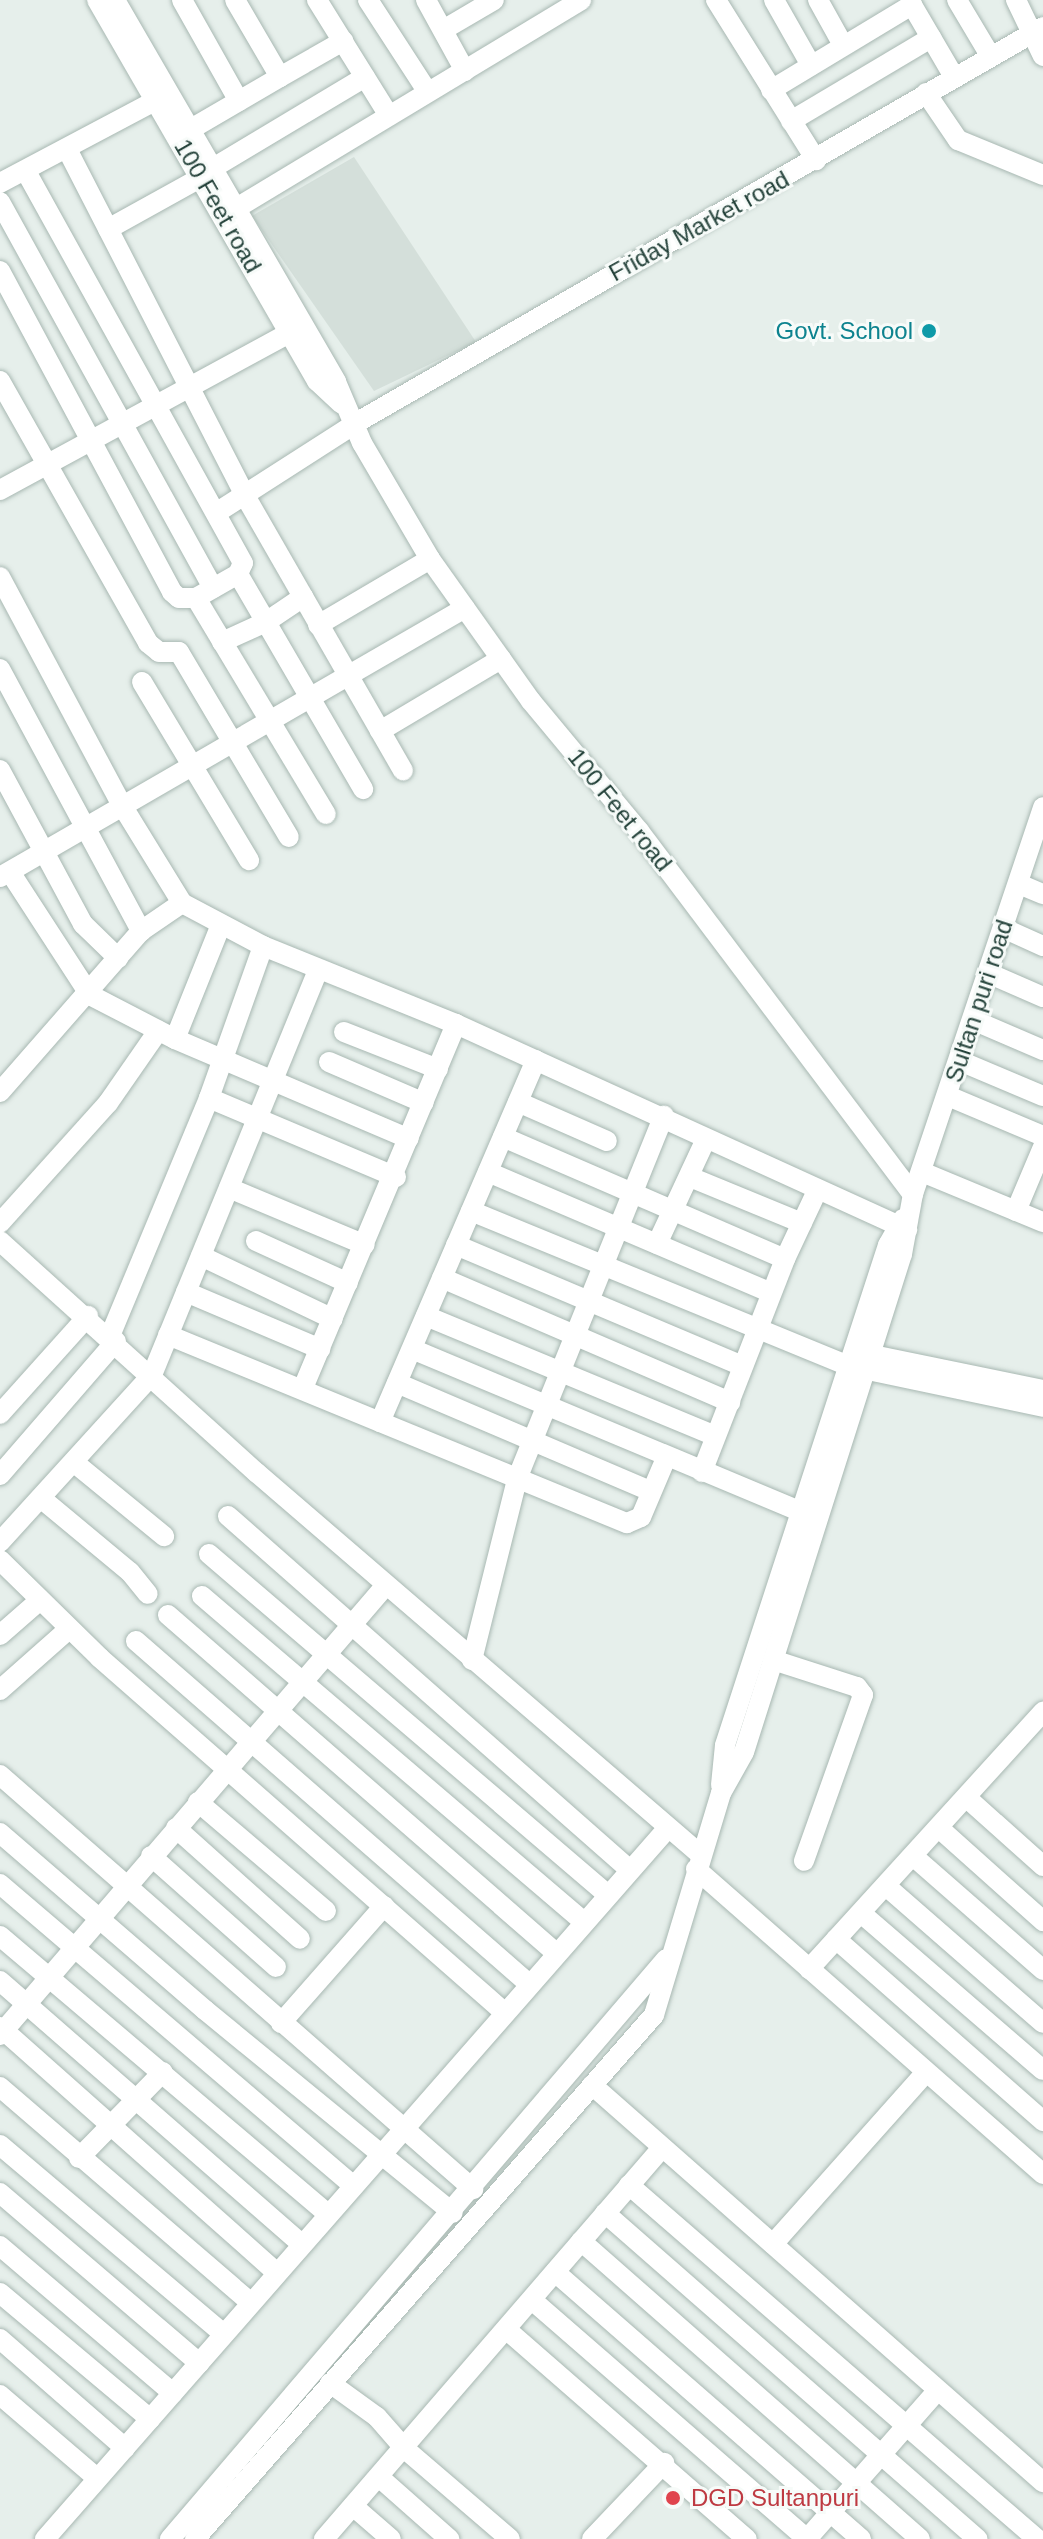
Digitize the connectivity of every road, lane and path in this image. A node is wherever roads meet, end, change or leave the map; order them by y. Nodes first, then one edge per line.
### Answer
1 (97, 0) edge
2 (115, 0) edge
3 (182, 0) edge
4 (317, 0) edge
5 (368, 0) edge
6 (426, 0) edge
7 (494, 0) edge
8 (581, 0) edge
9 (716, 0) edge
10 (774, 0) edge
11 (818, 0) edge
12 (957, 0) edge
13 (1016, 0) edge
14 (910, 2) edge
15 (243, 3) edge
16 (1039, 29) edge
17 (443, 30) junction
18 (931, 38) junction
19 (343, 41) junction
20 (843, 45) junction
21 (1043, 56) edge
22 (991, 57) junction
23 (811, 65) junction
24 (465, 71) junction
25 (280, 77) junction
26 (365, 77) junction
27 (954, 77) junction
28 (771, 90) junction
29 (427, 91) junction
30 (926, 93) junction
31 (163, 97) junction
32 (239, 101) junction
33 (388, 114) junction
34 (791, 121) junction
35 (191, 129) junction
36 (68, 151) junction
37 (816, 160) junction
38 (26, 171) junction
39 (207, 172) junction
40 (1043, 175) edge
41 (0, 183) edge
42 (0, 202) edge
43 (230, 211) junction
44 (108, 229) junction
45 (0, 271) edge
46 (297, 329) junction
47 (0, 381) edge
48 (190, 391) junction
49 (159, 406) junction
50 (349, 415) junction
51 (127, 423) junction
52 (93, 440) junction
53 (45, 466) junction
54 (3, 482) edge
55 (244, 494) junction
56 (216, 513) junction
57 (430, 559) junction
58 (238, 574) junction
59 (0, 577) edge
60 (205, 593) junction
61 (303, 597) junction
62 (465, 608) junction
63 (266, 622) junction
64 (318, 625) junction
65 (222, 642) junction
66 (501, 659) junction
67 (0, 669) edge
68 (348, 676) junction
69 (142, 682) dead end
70 (309, 699) junction
71 (268, 724) junction
72 (380, 731) junction
73 (233, 744) junction
74 (194, 766) junction
75 (0, 770) edge
76 (403, 770) dead end
77 (363, 789) dead end
78 (123, 807) junction
79 (1043, 807) edge
80 (326, 814) dead end
81 (85, 828) junction
82 (289, 837) dead end
83 (1037, 845) edge
84 (44, 853) junction
85 (249, 860) dead end
86 (5, 874) edge
87 (1019, 884) junction
88 (1043, 894) edge
89 (182, 903) junction
90 (220, 927) junction
91 (1003, 928) junction
92 (141, 931) junction
93 (263, 946) junction
94 (1043, 946) edge
95 (118, 958) junction
96 (318, 970) junction
97 (988, 973) junction
98 (90, 995) junction
99 (1043, 997) edge
100 (973, 1020) junction
101 (456, 1024) junction
102 (344, 1032) dead end
103 (166, 1035) junction
104 (1043, 1050) edge
105 (221, 1058) junction
106 (536, 1060) junction
107 (960, 1061) junction
108 (329, 1062) dead end
109 (438, 1069) junction
110 (276, 1079) junction
111 (0, 1092) edge
112 (948, 1096) junction
113 (1043, 1096) edge
114 (209, 1098) junction
115 (518, 1102) junction
116 (424, 1103) junction
117 (664, 1116) junction
118 (258, 1120) junction
119 (1043, 1136) edge
120 (503, 1137) junction
121 (409, 1139) junction
122 (706, 1139) junction
123 (607, 1141) dead end
124 (1043, 1147) edge
125 (488, 1172) junction
126 (922, 1172) junction
127 (396, 1177) junction
128 (690, 1177) junction
129 (229, 1188) junction
130 (818, 1189) junction
131 (633, 1194) junction
132 (912, 1198) junction
133 (471, 1211) junction
134 (673, 1211) junction
135 (1016, 1211) junction
136 (1043, 1222) edge
137 (0, 1223) edge
138 (802, 1223) junction
139 (619, 1228) junction
140 (903, 1228) junction
141 (0, 1241) edge
142 (256, 1241) dead end
143 (657, 1244) junction
144 (365, 1245) junction
145 (456, 1245) junction
146 (201, 1256) junction
147 (785, 1259) junction
148 (603, 1268) junction
149 (442, 1278) junction
150 (348, 1283) junction
151 (186, 1292) junction
152 (771, 1293) junction
153 (590, 1300) junction
154 (88, 1316) junction
155 (426, 1316) junction
156 (333, 1319) junction
157 (757, 1330) junction
158 (168, 1335) junction
159 (575, 1336) junction
160 (113, 1339) junction
161 (320, 1349) junction
162 (412, 1349) junction
163 (860, 1360) junction
164 (743, 1366) junction
165 (560, 1373) junction
166 (152, 1375) junction
167 (397, 1383) junction
168 (303, 1388) junction
169 (1043, 1390) edge
170 (730, 1402) junction
171 (548, 1405) junction
172 (1043, 1407) edge
173 (0, 1414) edge
174 (380, 1422) junction
175 (714, 1435) junction
176 (533, 1440) junction
177 (666, 1458) junction
178 (76, 1464) junction
179 (702, 1472) junction
180 (0, 1475) edge
181 (517, 1479) junction
182 (650, 1491) junction
183 (42, 1499) junction
184 (802, 1512) junction
185 (228, 1516) dead end
186 (164, 1536) dead end
187 (0, 1542) edge
188 (209, 1554) dead end
189 (3, 1571) edge
190 (386, 1585) junction
191 (148, 1594) dead end
192 (202, 1596) dead end
193 (39, 1601) junction
194 (168, 1615) dead end
195 (352, 1623) junction
196 (69, 1629) junction
197 (0, 1635) edge
198 (136, 1641) dead end
199 (326, 1654) junction
200 (472, 1660) junction
201 (773, 1660) junction
202 (303, 1680) junction
203 (0, 1690) edge
204 (279, 1709) junction
205 (1043, 1712) edge
206 (253, 1739) junction
207 (227, 1768) junction
208 (0, 1775) edge
209 (721, 1793) junction
210 (967, 1798) junction
211 (198, 1802) junction
212 (176, 1828) junction
213 (939, 1828) junction
214 (667, 1829) junction
215 (0, 1833) edge
216 (151, 1856) junction
217 (913, 1856) junction
218 (804, 1861) dead end
219 (698, 1862) junction
220 (1043, 1866) edge
221 (630, 1870) junction
222 (0, 1884) edge
223 (886, 1886) junction
224 (128, 1889) junction
225 (608, 1895) junction
226 (384, 1906) junction
227 (326, 1911) dead end
228 (861, 1913) junction
229 (103, 1919) junction
230 (1043, 1921) edge
231 (584, 1922) junction
232 (0, 1936) edge
233 (300, 1939) dead end
234 (836, 1939) junction
235 (77, 1950) junction
236 (556, 1953) junction
237 (669, 1956) junction
238 (276, 1967) dead end
239 (809, 1969) junction
240 (1043, 1970) edge
241 (53, 1977) junction
242 (0, 1981) edge
243 (529, 1984) junction
244 (26, 2004) junction
245 (504, 2012) junction
246 (281, 2023) junction
247 (1043, 2023) edge
248 (1, 2031) edge
249 (1043, 2070) edge
250 (163, 2072) junction
251 (926, 2072) junction
252 (592, 2085) junction
253 (0, 2087) edge
254 (135, 2099) junction
255 (1043, 2121) edge
256 (108, 2126) junction
257 (401, 2130) junction
258 (0, 2145) edge
259 (661, 2149) junction
260 (379, 2155) junction
261 (79, 2158) junction
262 (1043, 2174) edge
263 (629, 2185) junction
264 (353, 2186) junction
265 (473, 2189) junction
266 (0, 2193) edge
267 (453, 2213) junction
268 (605, 2213) junction
269 (328, 2214) junction
270 (581, 2241) junction
271 (302, 2244) junction
272 (773, 2244) junction
273 (0, 2246) edge
274 (555, 2272) junction
275 (277, 2273) junction
276 (0, 2293) edge
277 (532, 2300) junction
278 (251, 2303) junction
279 (507, 2330) junction
280 (224, 2334) junction
281 (0, 2339) edge
282 (199, 2363) junction
283 (330, 2383) junction
284 (937, 2391) junction
285 (173, 2393) junction
286 (0, 2395) edge
287 (150, 2419) junction
288 (905, 2427) junction
289 (125, 2448) junction
290 (405, 2449) junction
291 (880, 2456) junction
292 (664, 2463) junction
293 (379, 2477) junction
294 (97, 2478) junction
295 (1043, 2482) edge
296 (855, 2484) junction
297 (353, 2506) junction
298 (831, 2512) junction
299 (45, 2539) edge
300 (170, 2539) edge
301 (195, 2539) edge
302 (324, 2539) edge
303 (391, 2539) edge
304 (449, 2539) edge
305 (510, 2539) edge
306 (592, 2539) edge
307 (747, 2539) edge
308 (861, 2539) edge
309 (920, 2539) edge
310 (977, 2539) edge
311 (1037, 2539) edge

1 - 31 street, 100 Feet road
2 - 31 street, 100 Feet road
3 - 32 street
4 - 19 street
5 - 29 street
6 - 17 street
7 - 17 street
8 - 24 street
9 - 28 street
10 - 23 street
11 - 20 street
12 - 22 street
13 - 16 street
14 - 18 street
14 - 20 street
15 - 25 street
16 - 21 street
16 - 22 street, Friday Market road
17 - 24 street
18 - 27 street
18 - 34 street
19 - 25 street
19 - 26 street
20 - 23 street
22 - 27 street, Friday Market road
23 - 28 street
24 - 29 street
25 - 32 street
26 - 33 street
26 - 39 street
27 - 30 street, Friday Market road
28 - 34 street
29 - 33 street
30 - 37 street, Friday Market road
30 - 40 street
31 - 35 street, 100 Feet road
31 - 36 street
31 - 39 street, 100 Feet road
32 - 35 street
33 - 43 street
34 - 37 street
35 - 39 street, 100 Feet road
36 - 38 street
36 - 44 street
37 - 50 street, Friday Market road
38 - 41 street
38 - 49 street
39 - 43 street, 100 Feet road
39 - 44 street
42 - 51 street
43 - 46 street, 100 Feet road
44 - 48 street
45 - 52 street
46 - 48 street
46 - 50 street, 100 Feet road
47 - 53 street
48 - 49 street
48 - 55 street
49 - 51 street
49 - 56 street
50 - 55 street, Friday Market road
50 - 57 street, 100 Feet road
51 - 52 street
51 - 60 street
52 - 53 street
52 - 60 street
53 - 54 street
53 - 73 street
55 - 56 street, Friday Market road
55 - 61 street
56 - 58 street
57 - 62 street, 100 Feet road
57 - 64 street
58 - 60 street
58 - 63 street
59 - 78 street
60 - 65 street
61 - 63 street
61 - 64 street
62 - 66 street, 100 Feet road
62 - 68 street
63 - 65 street
63 - 70 street
64 - 68 street
65 - 71 street
66 - 72 street
66 - 132 street, 100 Feet road
67 - 81 street
68 - 70 street
68 - 72 street
69 - 74 street
70 - 71 street
70 - 77 street
71 - 73 street
71 - 80 street
72 - 76 street
73 - 74 street
73 - 82 street
74 - 78 street
74 - 85 street
75 - 84 street
78 - 81 street
78 - 89 street
79 - 83 street, Sultan puri road
81 - 84 street
81 - 92 street
83 - 87 street, Sultan puri road
84 - 86 street
84 - 95 street
86 - 98 street
87 - 88 street
87 - 91 street, Sultan puri road
89 - 90 street
89 - 92 street
90 - 93 street
90 - 103 street
91 - 94 street
91 - 97 street, Sultan puri road
92 - 95 street
93 - 96 street
93 - 105 street
95 - 98 street
96 - 101 street
96 - 110 street
97 - 99 street
97 - 100 street, Sultan puri road
98 - 103 street
98 - 111 street
100 - 104 street
100 - 107 street, Sultan puri road
101 - 106 street
101 - 109 street
102 - 109 street
103 - 105 street
103 - 137 street
105 - 110 street
105 - 114 street
106 - 115 street
106 - 117 street
107 - 112 street, Sultan puri road
107 - 113 street
108 - 116 street
109 - 116 street
110 - 118 street
110 - 121 street
112 - 119 street
112 - 126 street, Sultan puri road
114 - 118 street
114 - 160 street
115 - 120 street
115 - 123 street
116 - 121 street
117 - 122 street
117 - 131 street
118 - 127 street
118 - 129 street
120 - 125 street
120 - 131 street
121 - 127 street
122 - 128 street
122 - 130 street
124 - 135 street
125 - 133 street
125 - 139 street
126 - 132 street, Sultan puri road
126 - 135 street
127 - 144 street
128 - 134 street
128 - 138 street
129 - 144 street
129 - 146 street
130 - 138 street
130 - 140 street
131 - 134 street
131 - 139 street
132 - 140 street, Sultan puri road
133 - 145 street
133 - 148 street
134 - 143 street
134 - 147 street
135 - 136 street
138 - 147 street
139 - 143 street
139 - 148 street
140 - 163 street, Sultan puri road
141 - 154 street
142 - 150 street
143 - 152 street
144 - 150 street
145 - 149 street
145 - 153 street
146 - 151 street
146 - 156 street
147 - 152 street
148 - 153 street
148 - 157 street
149 - 155 street
149 - 159 street
150 - 156 street
151 - 158 street
151 - 161 street
152 - 157 street
153 - 159 street
153 - 164 street
154 - 160 street
154 - 173 street
155 - 162 street
155 - 165 street
156 - 161 street
157 - 163 street
157 - 164 street
158 - 166 street
158 - 168 street
159 - 165 street
159 - 170 street
160 - 166 street
160 - 180 street
161 - 168 street
162 - 167 street
162 - 171 street
163 - 169 street
163 - 172 street
163 - 184 street
163 - 201 street
164 - 170 street
165 - 171 street
165 - 175 street
166 - 178 street
166 - 190 street
167 - 174 street
167 - 176 street
168 - 174 street
170 - 175 street
171 - 176 street
171 - 177 street
174 - 181 street
175 - 179 street
176 - 181 street
176 - 182 street
177 - 179 street
177 - 182 street
178 - 183 street
178 - 186 street
179 - 184 street
181 - 182 street
181 - 200 street
183 - 187 street
183 - 191 street
184 - 209 street
185 - 195 street
188 - 199 street
189 - 193 street
190 - 195 street
190 - 200 street
192 - 202 street
193 - 196 street
193 - 197 street
194 - 204 street
195 - 199 street
195 - 221 street
196 - 203 street
196 - 207 street
198 - 206 street
199 - 202 street
199 - 225 street
200 - 214 street
201 - 209 street
201 - 218 street
202 - 204 street
202 - 231 street
204 - 206 street
204 - 236 street
205 - 210 street
206 - 207 street
206 - 243 street
207 - 211 street
207 - 226 street
208 - 224 street
209 - 219 street
210 - 213 street
210 - 220 street
211 - 212 street
211 - 227 street
212 - 216 street
212 - 233 street
213 - 217 street
213 - 230 street
214 - 219 street
214 - 221 street
215 - 229 street
216 - 224 street
216 - 238 street
217 - 223 street
217 - 240 street
219 - 237 street
219 - 239 street
221 - 225 street
222 - 235 street
223 - 228 street
223 - 247 street
224 - 229 street
224 - 246 street
225 - 231 street
226 - 245 street
226 - 246 street
228 - 234 street
228 - 249 street
229 - 235 street
229 - 260 street
231 - 236 street
232 - 241 street
234 - 239 street
234 - 255 street
235 - 241 street
235 - 264 street
236 - 243 street
237 - 252 street
237 - 265 street
239 - 251 street
241 - 244 street
241 - 250 street
242 - 244 street
243 - 245 street
244 - 248 street
244 - 254 street
245 - 257 street
246 - 257 street
248 - 256 street
250 - 254 street
250 - 269 street
251 - 262 street
251 - 272 street
252 - 259 street
252 - 283 street
253 - 261 street
254 - 256 street
254 - 271 street
256 - 261 street
256 - 275 street
257 - 260 street
257 - 265 street
258 - 280 street
259 - 263 street
259 - 272 street
260 - 264 street
260 - 267 street
261 - 278 street
263 - 268 street
263 - 288 street
264 - 269 street
265 - 267 street
266 - 282 street
267 - 300 street
268 - 270 street
268 - 291 street
269 - 271 street
270 - 274 street
270 - 296 street
271 - 275 street
272 - 284 street
273 - 285 street
274 - 277 street
274 - 298 street
275 - 278 street
276 - 287 street
277 - 279 street
277 - 298 street
278 - 280 street
279 - 290 street
279 - 292 street
280 - 282 street
281 - 289 street
282 - 285 street
283 - 290 street
283 - 301 street
284 - 288 street
284 - 295 street
285 - 287 street
286 - 294 street
287 - 289 street
288 - 291 street
288 - 311 street
289 - 294 street
290 - 293 street
290 - 305 street
291 - 296 street
291 - 310 street
292 - 306 street
292 - 307 street
293 - 297 street
293 - 304 street
294 - 299 street
296 - 298 street
296 - 309 street
297 - 302 street
297 - 303 street
298 - 308 street

